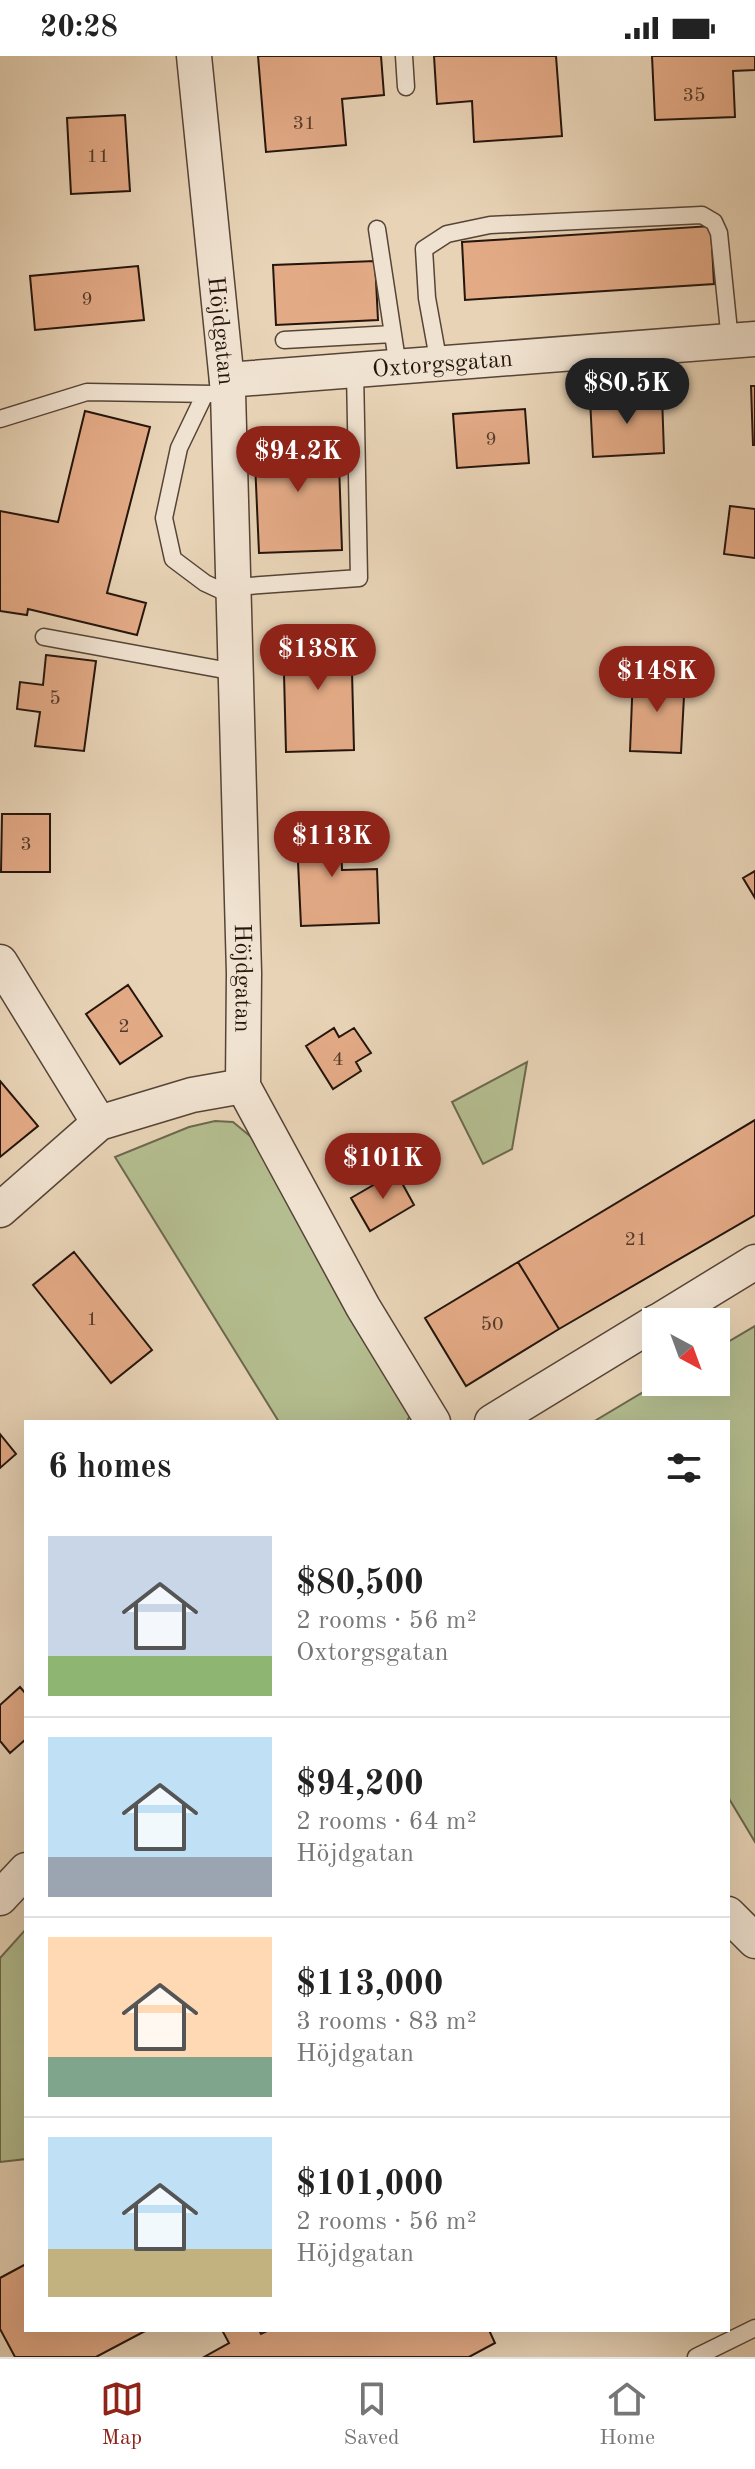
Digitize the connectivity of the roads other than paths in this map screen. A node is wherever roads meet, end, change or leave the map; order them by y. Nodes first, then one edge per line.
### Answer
1 (194, 56) edge
2 (404, 56) edge
3 (406, 87) dead end
4 (377, 229) dead end
5 (284, 340) dead end
6 (742, 340) edge
7 (396, 350) junction
8 (439, 364) junction
9 (355, 371) junction
10 (220, 390) junction
11 (0, 419) edge
12 (234, 592) junction
13 (44, 637) dead end
14 (235, 672) junction
15 (0, 962) edge
16 (243, 1086) junction
17 (99, 1123) junction
18 (0, 1210) edge
19 (755, 1262) edge
20 (679, 1308) edge
21 (642, 1331) edge
22 (432, 1420) edge
23 (495, 1420) edge
24 (24, 1872) edge
25 (0, 1898) edge
26 (730, 1916) edge
27 (755, 1941) edge
28 (755, 2328) edge
29 (696, 2357) edge

1 - 10 street, Höjdgatan
2 - 3 lane
4 - 7 lane
5 - 7 lane
6 - 8 street, Oxtorgsgatan
6 - 8 lane
7 - 8 street, Oxtorgsgatan
7 - 9 street, Oxtorgsgatan
9 - 10 street, Oxtorgsgatan
9 - 12 lane
10 - 11 lane
10 - 12 street, Höjdgatan
10 - 12 lane
12 - 14 street, Höjdgatan
13 - 14 lane
14 - 16 street, Höjdgatan
15 - 17 street
16 - 17 street
16 - 22 street, Höjdgatan
17 - 18 street
19 - 20 street
21 - 23 street
24 - 25 street
26 - 27 street
28 - 29 lane

